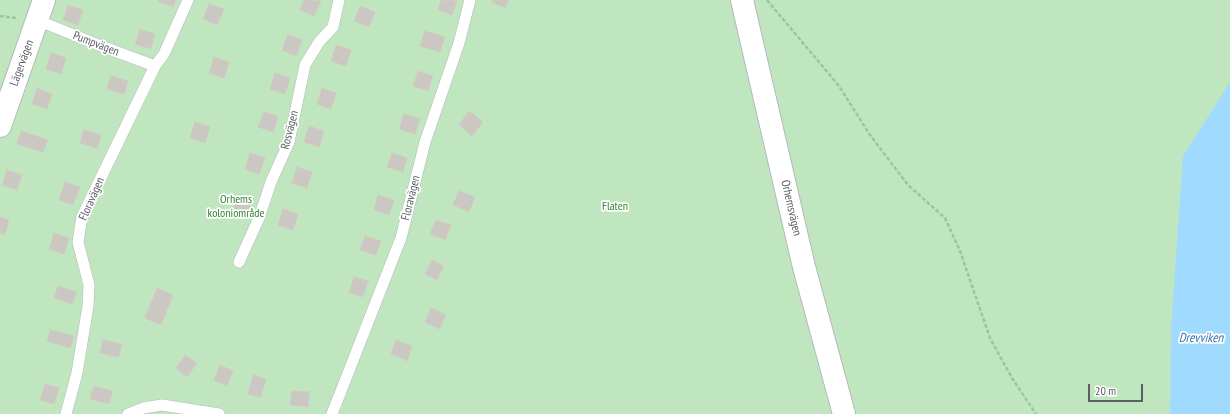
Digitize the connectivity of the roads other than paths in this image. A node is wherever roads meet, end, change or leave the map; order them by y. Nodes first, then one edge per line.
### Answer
1 (188, 0) edge
2 (339, 0) edge
3 (470, 0) edge
4 (742, 0) edge
5 (41, 10) edge
6 (155, 66) junction
7 (0, 126) edge
8 (239, 262) dead end
9 (66, 414) edge
10 (128, 414) edge
11 (219, 414) edge
12 (332, 414) edge
13 (844, 414) edge

1 - 6 lane, Floravägen
2 - 8 lane, Rosvägen
3 - 12 lane, Floravägen
4 - 13 street, Orhemsvägen
5 - 6 lane, Pumpvägen
5 - 7 street, Lägervägen
6 - 9 lane, Floravägen
10 - 11 lane

